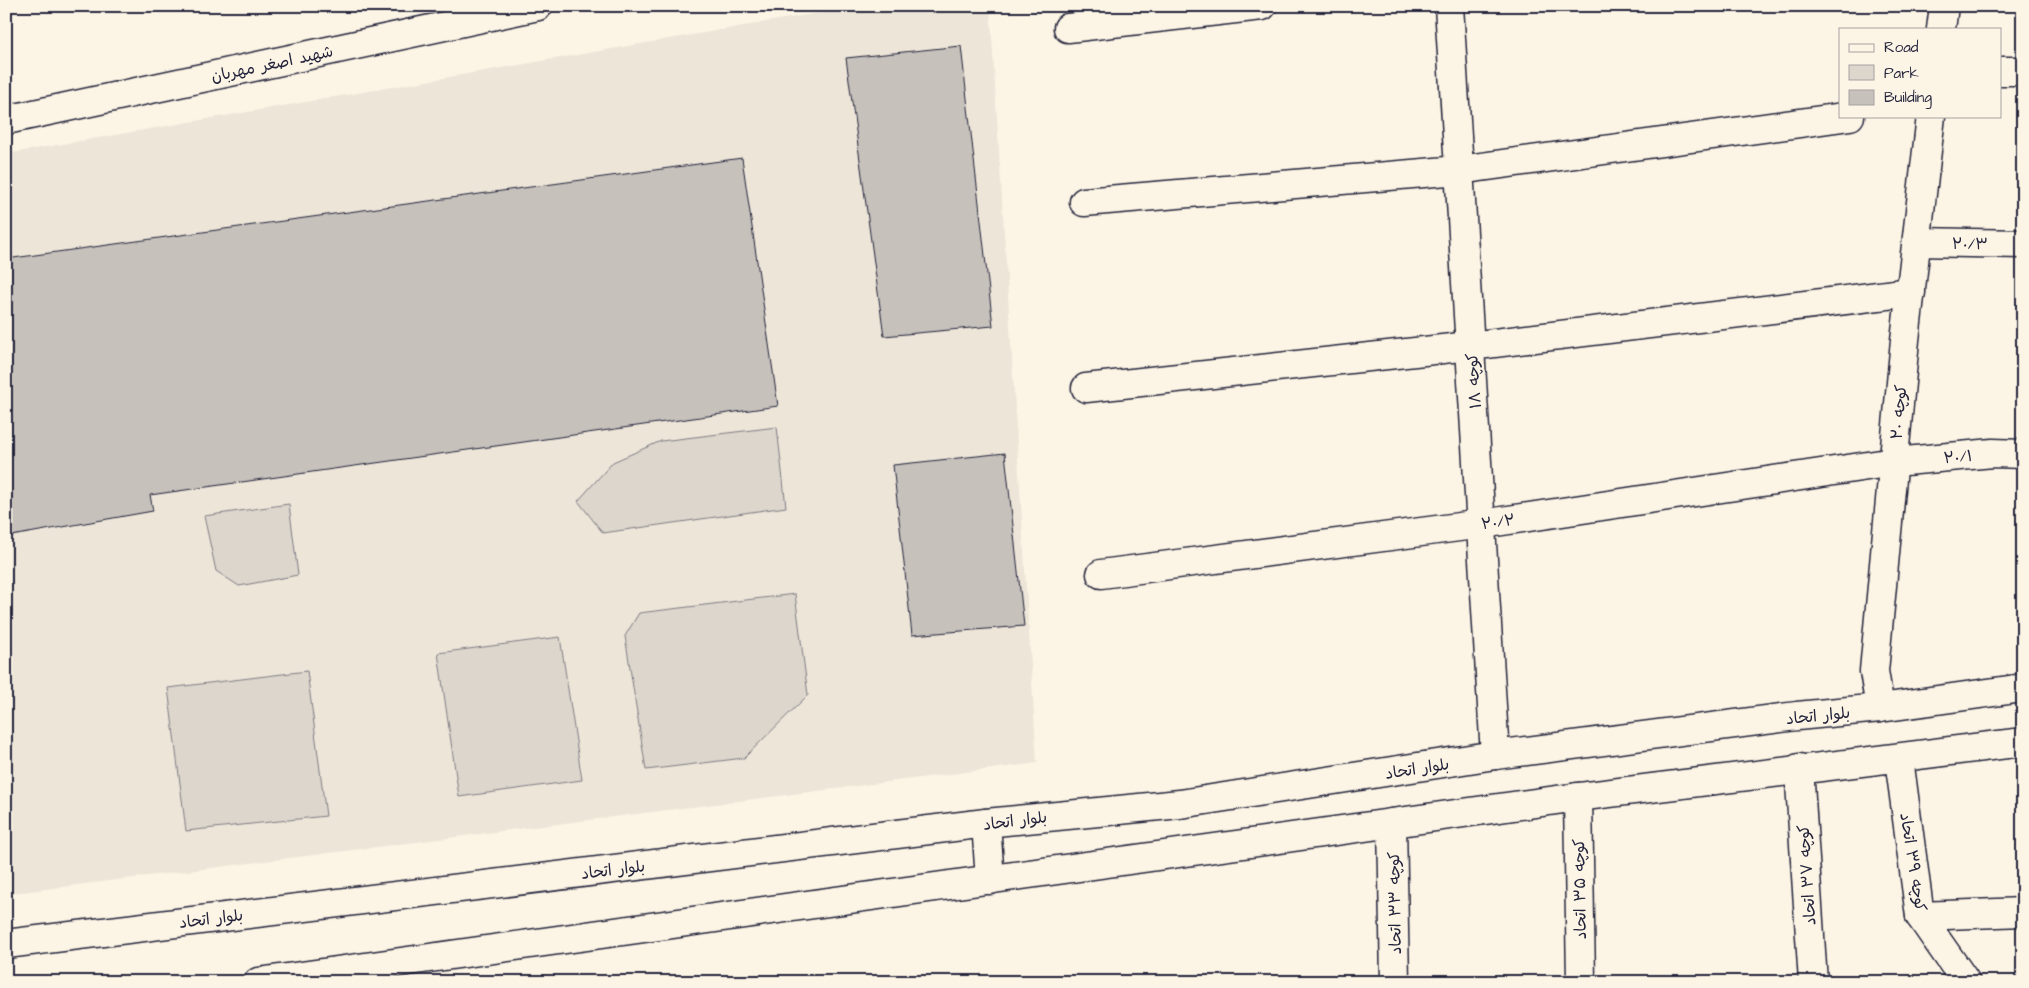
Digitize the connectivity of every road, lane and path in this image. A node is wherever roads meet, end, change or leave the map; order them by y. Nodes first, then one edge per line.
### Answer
1 (538, 6) edge
2 (1262, 6) edge
3 (1449, 6) edge
4 (1944, 6) edge
5 (1068, 28) dead end
6 (1941, 28) edge
7 (2002, 71) edge
8 (2023, 71) edge
9 (1839, 118) edge
10 (1931, 118) edge
11 (6, 120) edge
12 (1459, 170) junction
13 (1084, 202) dead end
14 (1917, 242) junction
15 (2023, 244) edge
16 (1911, 292) junction
17 (1470, 346) junction
18 (1086, 388) dead end
19 (2023, 454) edge
20 (1894, 462) junction
21 (1482, 524) junction
22 (1101, 574) dead end
23 (2023, 688) edge
24 (1880, 708) junction
25 (2023, 742) edge
26 (1495, 755) junction
27 (1898, 759) junction
28 (1799, 768) junction
29 (1578, 797) junction
30 (986, 823) junction
31 (1392, 824) junction
32 (990, 880) junction
33 (2023, 912) edge
34 (1920, 916) junction
35 (6, 944) edge
36 (294, 979) edge
37 (258, 982) edge
38 (1395, 982) edge
39 (1581, 982) edge
40 (1813, 982) edge
41 (1966, 982) edge

1 - 11 street, شهید اصغر مهربان
2 - 5 street
3 - 12 street, کوچه ۱۸
4 - 6 street
7 - 8 street
9 - 12 street
10 - 14 street, کوچه ۲۰
12 - 13 street
12 - 17 street, کوچه ۱۸
14 - 15 street, ۲۰/۳
14 - 16 street, کوچه ۲۰
16 - 17 street
16 - 20 street, کوچه ۲۰
17 - 18 street
17 - 21 street, کوچه ۱۸
19 - 20 street, ۲۰/۱
20 - 21 street, ۲۰/۲
20 - 24 street, کوچه ۲۰
21 - 22 street, ۲۰/۲
21 - 26 street, کوچه ۱۸
23 - 24 street, بلوار اتحاد
24 - 26 street, بلوار اتحاد
25 - 27 street
26 - 30 street, بلوار اتحاد
27 - 28 street
27 - 34 street, کوچه ۳۹ اتحاد
28 - 29 street
28 - 40 street, کوچه ۳۷ اتحاد
29 - 31 street
29 - 39 street, کوچه ۳۵ اتحاد
30 - 32 street
30 - 35 street, بلوار اتحاد
31 - 32 street
31 - 38 street, کوچه ۳۳ اتحاد
32 - 36 street
33 - 34 street
34 - 41 street, کوچه ۳۹ اتحاد
36 - 37 street

